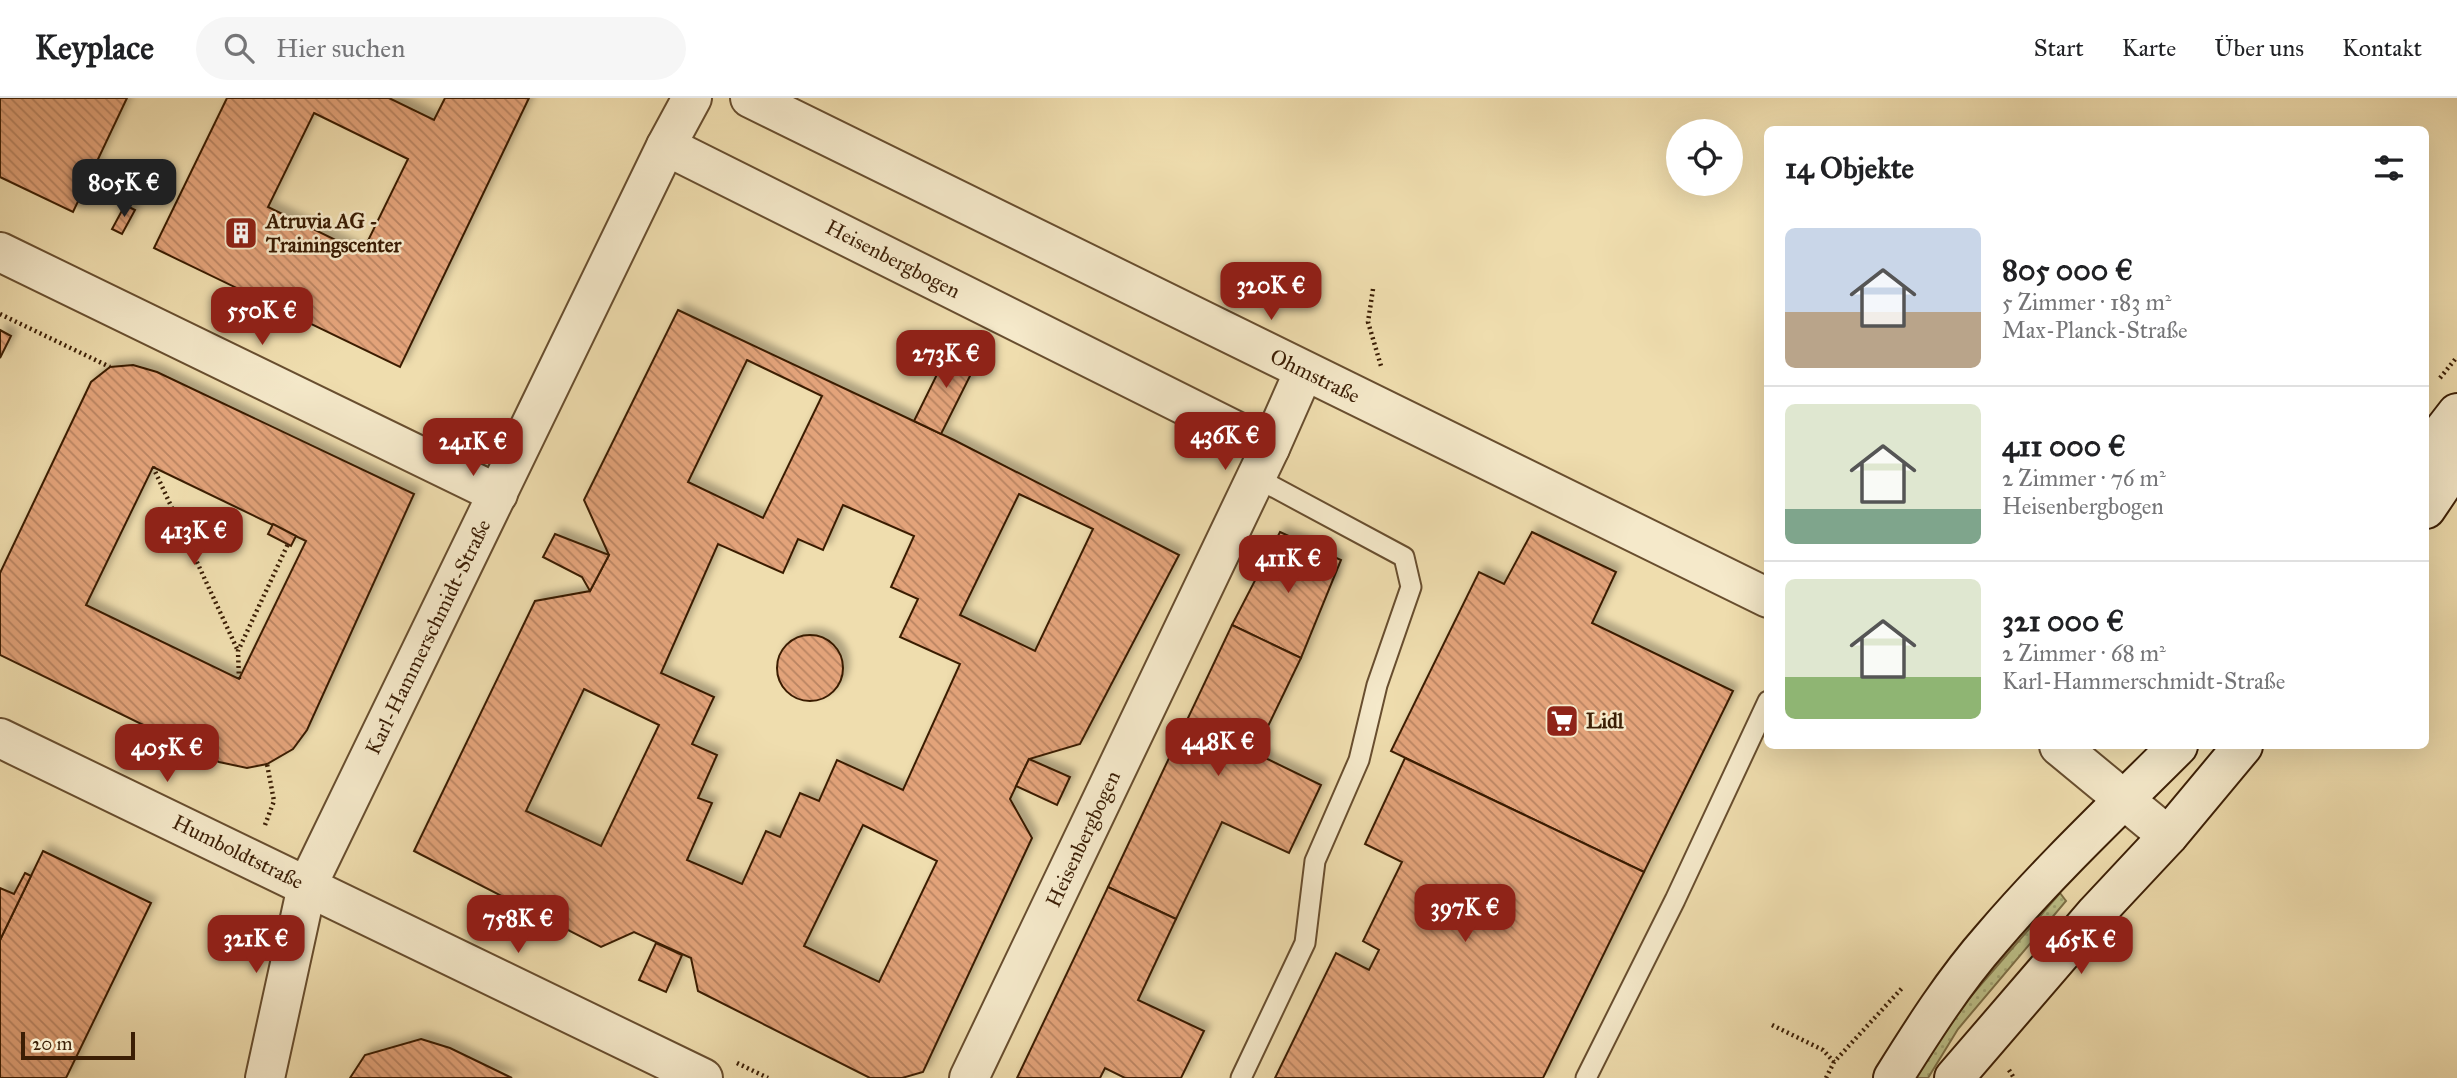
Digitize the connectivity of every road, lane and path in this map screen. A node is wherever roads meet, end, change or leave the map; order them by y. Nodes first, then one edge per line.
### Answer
1 (692, 98) edge
2 (750, 98) edge
3 (666, 146) junction
4 (0, 253) edge
5 (1373, 289) dead end
6 (0, 314) edge
7 (110, 367) dead end
8 (1304, 371) junction
9 (2457, 413) edge
10 (1396, 417) junction
11 (2429, 449) edge
12 (1262, 463) junction
13 (2457, 463) edge
14 (153, 467) dead end
15 (498, 494) junction
16 (2429, 505) edge
17 (288, 544) dead end
18 (1764, 596) edge
19 (238, 651) junction
20 (239, 679) dead end
21 (1764, 710) edge
22 (0, 738) edge
23 (2063, 749) edge
24 (2175, 749) edge
25 (2240, 749) edge
26 (267, 764) dead end
27 (2124, 800) junction
28 (2168, 836) junction
29 (252, 858) junction
30 (307, 886) junction
31 (1772, 1026) dead end
32 (1834, 1062) dead end
33 (265, 1078) edge
34 (703, 1078) edge
35 (969, 1078) edge
36 (1241, 1078) edge
37 (1586, 1078) edge
38 (1893, 1078) edge
39 (1954, 1078) edge

1 - 3 street, Karl-Hammerschmidt-Straße
2 - 8 street, Ohmstraße
3 - 12 street, Heisenbergbogen
3 - 15 street, Karl-Hammerschmidt-Straße
4 - 15 street
5 - 10 path
6 - 7 path
8 - 10 street, Ohmstraße
8 - 12 street, Heisenbergbogen
9 - 11 street
10 - 18 street, Ohmstraße
12 - 35 street, Heisenbergbogen
12 - 36 lane
13 - 16 street
14 - 19 path
15 - 30 street, Karl-Hammerschmidt-Straße
17 - 19 path
19 - 20 path
21 - 37 lane
22 - 29 street, Humboldtstraße
23 - 27 street
24 - 27 street
25 - 28 street
26 - 29 path
27 - 28 street
27 - 38 street
28 - 39 street
29 - 30 street, Humboldtstraße
30 - 33 street, Karl-Hammerschmidt-Straße
30 - 34 street, Humboldtstraße
31 - 32 path

